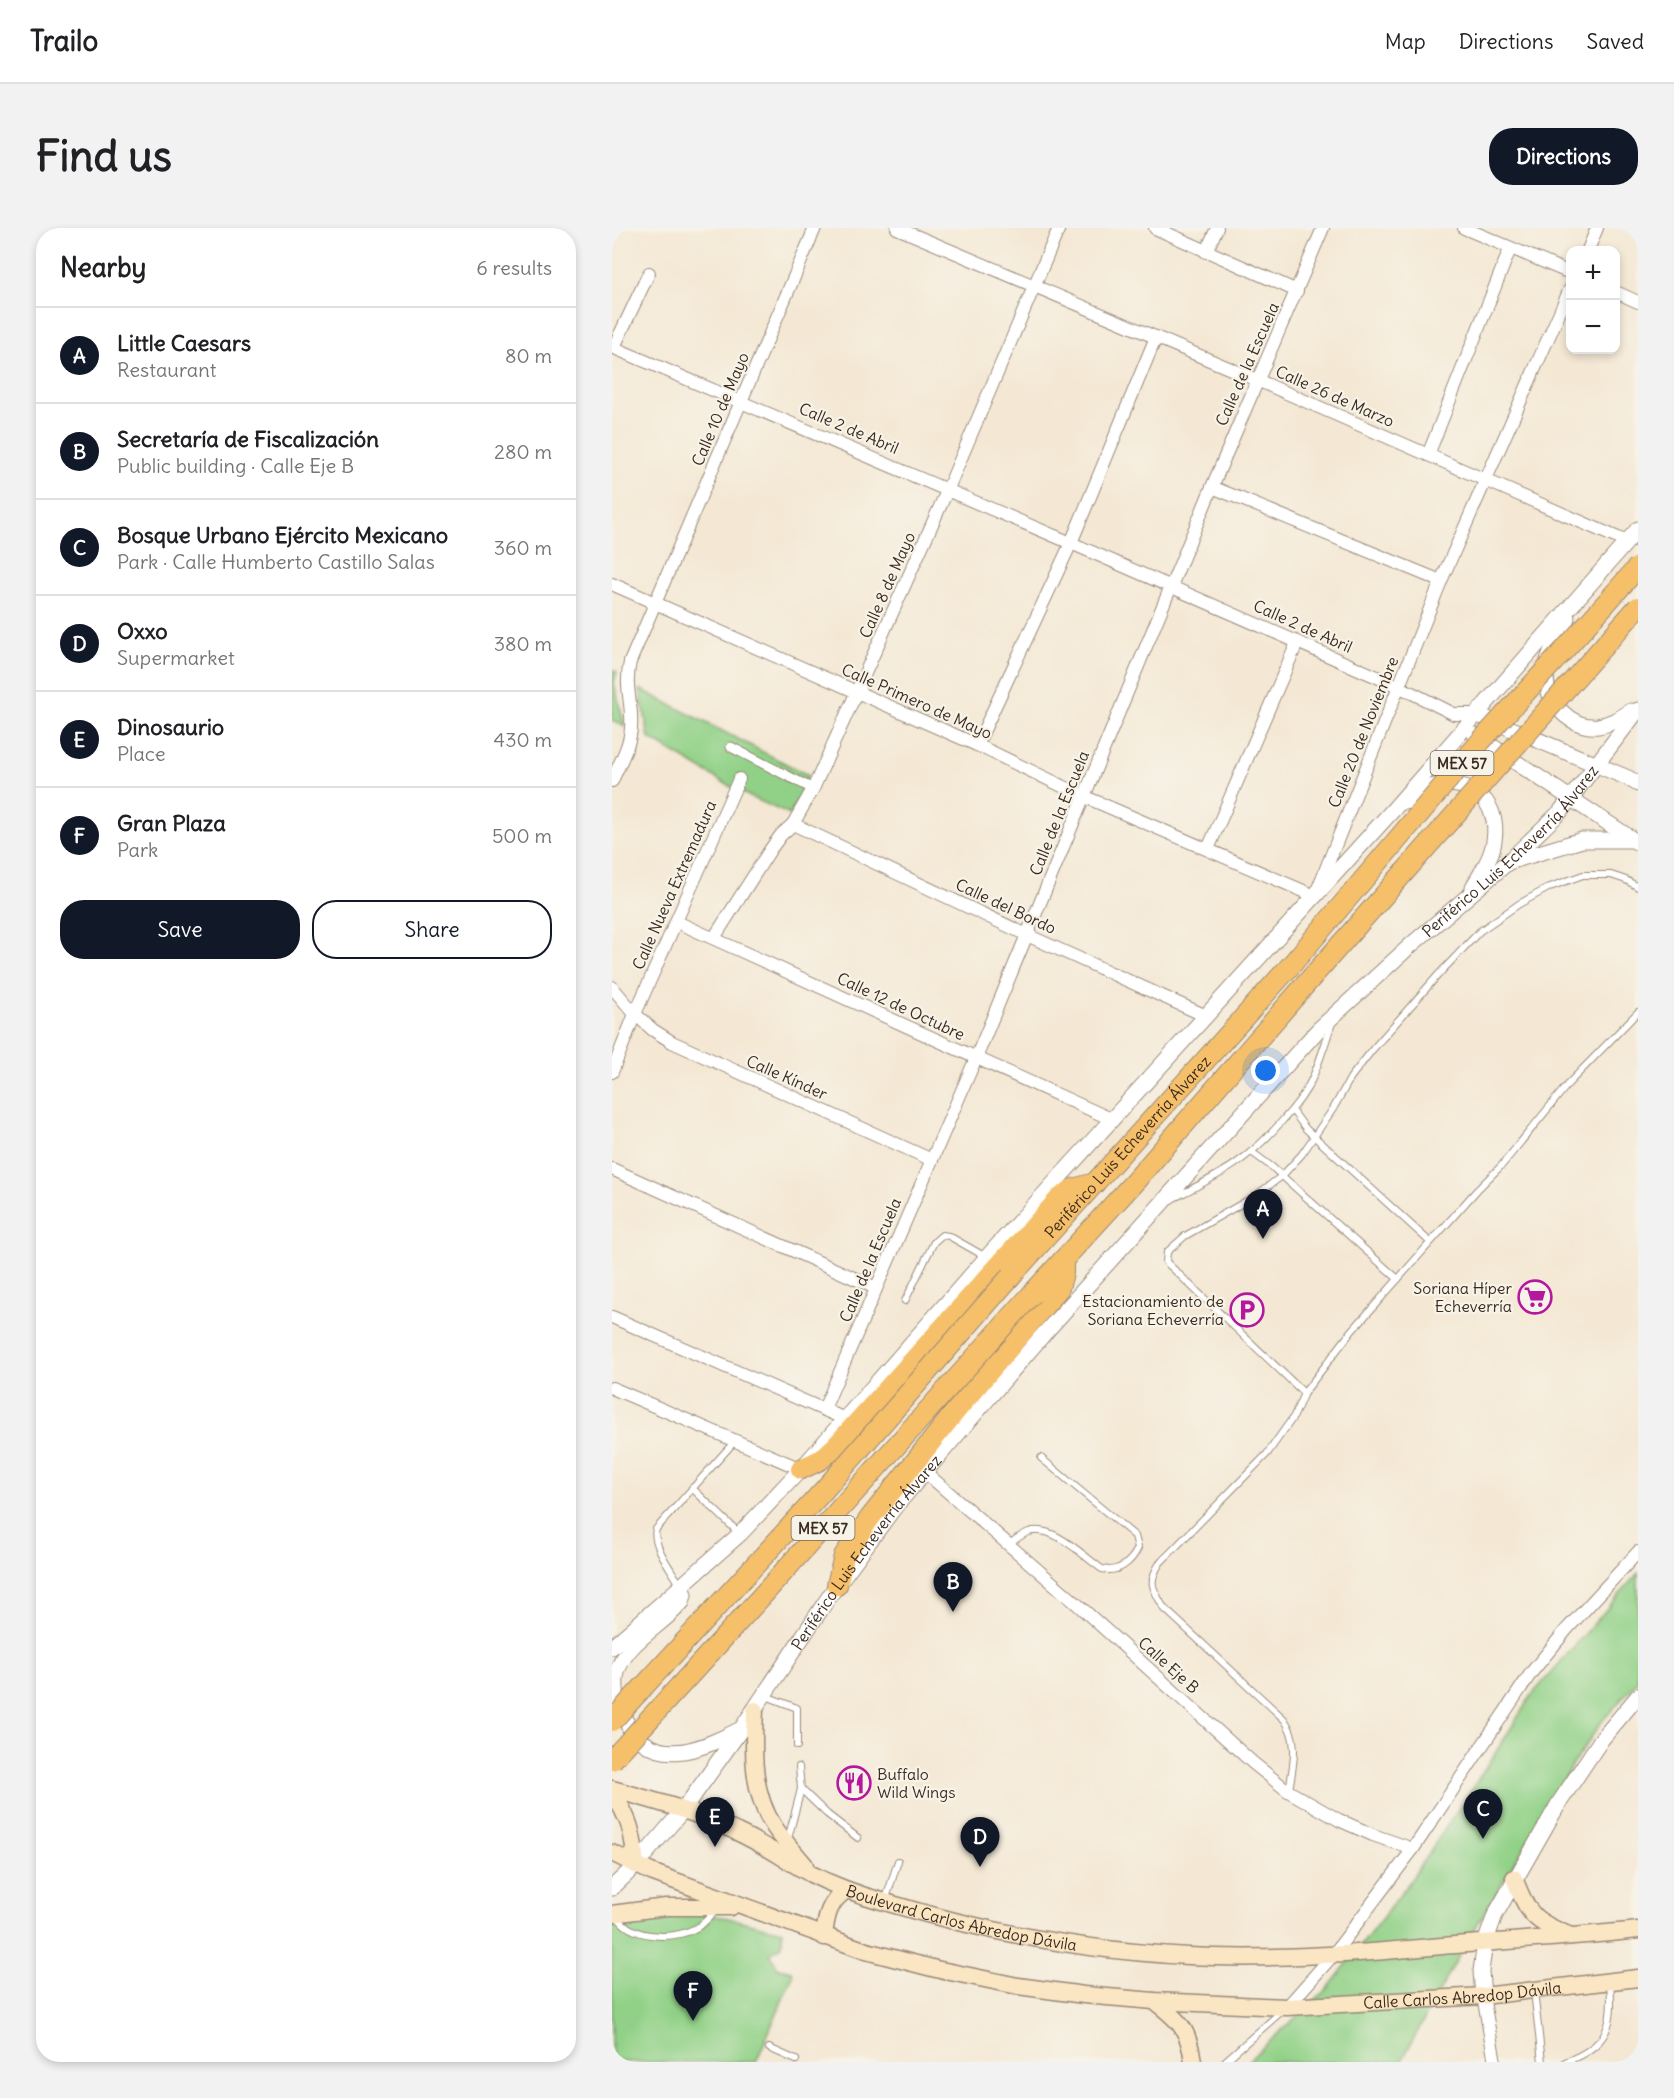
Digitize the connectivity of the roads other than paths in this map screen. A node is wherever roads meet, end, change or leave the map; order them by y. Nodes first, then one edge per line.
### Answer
1 (815, 228) edge
2 (897, 228) edge
3 (1059, 228) edge
4 (1155, 228) edge
5 (1216, 228) edge
6 (1323, 228) edge
7 (1464, 228) edge
8 (1597, 228) edge
9 (1589, 246) edge
10 (1510, 249) junction
11 (1206, 252) junction
12 (1566, 271) edge
13 (649, 273) dead end
14 (1034, 286) junction
15 (1297, 291) junction
16 (1620, 294) edge
17 (1566, 298) edge
18 (1638, 302) edge
19 (1156, 337) junction
20 (613, 347) edge
21 (1257, 380) junction
22 (741, 401) junction
23 (1428, 455) junction
24 (1485, 478) junction
25 (1212, 487) junction
26 (947, 491) junction
27 (1638, 529) edge
28 (1627, 542) junction
29 (1071, 543) junction
30 (1638, 567) edge
31 (1441, 580) junction
32 (612, 584) edge
33 (1171, 588) junction
34 (655, 602) junction
35 (1575, 602) junction
36 (1638, 607) edge
37 (1297, 643) junction
38 (1400, 687) junction
39 (858, 693) junction
40 (1638, 708) edge
41 (1454, 714) junction
42 (1476, 714) junction
43 (1464, 728) junction
44 (977, 745) junction
45 (730, 747) dead end
46 (1596, 765) junction
47 (739, 779) dead end
48 (612, 781) edge
49 (1638, 784) edge
50 (813, 789) junction
51 (1083, 796) junction
52 (1572, 799) junction
53 (1393, 810) junction
54 (793, 824) junction
55 (1636, 842) edge
56 (1208, 849) junction
57 (1507, 863) junction
58 (1638, 887) edge
59 (1470, 895) junction
60 (1315, 896) junction
61 (677, 922) junction
62 (1027, 935) junction
63 (714, 938) junction
64 (612, 987) edge
65 (1638, 1012) edge
66 (1336, 1013) junction
67 (635, 1014) junction
68 (1206, 1016) junction
69 (976, 1058) junction
70 (612, 1072) edge
71 (1292, 1110) junction
72 (1111, 1119) junction
73 (1314, 1137) junction
74 (1253, 1153) junction
75 (932, 1160) junction
76 (612, 1168) edge
77 (1282, 1176) junction
78 (1095, 1183) junction
79 (1161, 1204) junction
80 (1430, 1242) junction
81 (987, 1257) junction
82 (1063, 1260) junction
83 (1398, 1279) junction
84 (876, 1288) junction
85 (905, 1301) dead end
86 (612, 1317) edge
87 (612, 1388) edge
88 (1304, 1393) junction
89 (824, 1409) junction
90 (845, 1419) junction
91 (735, 1440) junction
92 (1041, 1458) dead end
93 (801, 1469) junction
94 (925, 1472) junction
95 (692, 1488) junction
96 (740, 1534) junction
97 (1008, 1544) junction
98 (1638, 1552) edge
99 (837, 1586) junction
100 (682, 1587) junction
101 (612, 1647) edge
102 (764, 1695) junction
103 (1638, 1696) edge
104 (755, 1710) junction
105 (612, 1721) edge
106 (742, 1728) junction
107 (797, 1746) dead end
108 (612, 1760) edge
109 (799, 1767) dead end
110 (801, 1789) junction
111 (612, 1790) edge
112 (1288, 1791) junction
113 (684, 1809) junction
114 (858, 1838) dead end
115 (787, 1843) junction
116 (1413, 1849) junction
117 (612, 1853) edge
118 (898, 1861) dead end
119 (636, 1865) junction
120 (813, 1875) junction
121 (1515, 1878) junction
122 (612, 1888) edge
123 (847, 1890) junction
124 (885, 1902) junction
125 (721, 1906) junction
126 (748, 1908) junction
127 (614, 1913) edge
128 (1638, 1930) edge
129 (824, 1937) junction
130 (1575, 1937) junction
131 (1485, 1943) junction
132 (1333, 1955) junction
133 (1638, 1978) edge
134 (1610, 1980) junction
135 (1534, 1990) junction
136 (1483, 1996) junction
137 (1154, 2001) junction
138 (1287, 2007) junction
139 (769, 2048) dead end
140 (796, 2060) dead end
141 (1193, 2062) edge
142 (1224, 2062) edge
143 (1495, 2062) edge
144 (1542, 2062) edge
145 (1565, 2062) edge

1 - 22 street, Calle 10 de Mayo
2 - 14 street, Calle 26 de Marzo
3 - 14 street, Calle 8 de Mayo
4 - 11 street
5 - 11 street
6 - 15 street, Calle de la Escuela
7 - 10 street
8 - 9 street
10 - 12 street
10 - 23 street
11 - 15 street
13 - 20 street
14 - 19 street, Calle 26 de Marzo
14 - 26 street, Calle 8 de Mayo
15 - 21 street, Calle de la Escuela
16 - 18 street
17 - 24 street, Calle 20 de Noviembre
19 - 21 street, Calle 26 de Marzo
19 - 29 street
20 - 22 street, Calle 2 de Abril
21 - 23 street, Calle 26 de Marzo
21 - 25 street, Calle de la Escuela
22 - 26 street, Calle 2 de Abril
22 - 34 street, Calle 10 de Mayo
23 - 24 street, Calle 26 de Marzo
24 - 28 street, Calle 26 de Marzo
24 - 31 street, Calle 20 de Noviembre
25 - 31 street
25 - 33 street, Calle de la Escuela
26 - 29 street, Calle 2 de Abril
26 - 39 street, Calle 8 de Mayo
27 - 28 street
28 - 35 street
29 - 33 street, Calle 2 de Abril
29 - 44 street
30 - 78 highway, Periférico Luis Echeverría Álvarez / MEX 57, bridge
31 - 38 street, Calle 20 de Noviembre
32 - 34 street, Calle Primero de Mayo
33 - 37 street, Calle 2 de Abril
33 - 51 street, Calle de la Escuela
34 - 39 street, Calle Primero de Mayo
34 - 48 street, Calle 10 de Mayo
35 - 40 street
35 - 42 street
36 - 82 highway, Periférico Luis Echeverría Álvarez / MEX 57, bridge
37 - 38 street, Calle 2 de Abril
37 - 56 street
38 - 41 street, Calle 2 de Abril
38 - 60 street, Calle 20 de Noviembre
39 - 44 street, Calle Primero de Mayo
39 - 50 street, Calle 8 de Mayo
40 - 46 street, Periférico Luis Echeverría Álvarez
41 - 42 street, Calle 2 de Abril
41 - 43 street, Calle 2 de Abril
42 - 43 street
42 - 46 street, Calle 2 de Abril
43 - 52 street, Calle 2 de Abril
43 - 53 street
44 - 51 street, Calle Primero de Mayo
45 - 50 street
46 - 49 street, Calle 2 de Abril
46 - 52 street, Periférico Luis Echeverría Álvarez
47 - 61 street, Calle Nueva Extremadura
50 - 54 street, Calle 8 de Mayo
51 - 56 street, Calle Primero de Mayo
51 - 62 street, Calle de la Escuela
52 - 55 street, Calle 2 de Abril
52 - 57 street, Periférico Luis Echeverría Álvarez
53 - 59 street
53 - 60 street
54 - 62 street, Calle del Bordo
54 - 63 street, Calle 8 de Mayo
55 - 57 street
56 - 60 street, Calle Primero de Mayo
57 - 59 street, Periférico Luis Echeverría Álvarez
58 - 73 lane
59 - 66 street, Periférico Luis Echeverría Álvarez
60 - 68 street
61 - 63 street, Calle 12 de Octubre
61 - 67 street, Calle Nueva Extremadura
62 - 68 street, Calle del Bordo
62 - 69 street, Calle de la Escuela
63 - 69 street, Calle 12 de Octubre
64 - 67 street, Calle Kínder
65 - 80 lane
66 - 71 lane
66 - 79 street, Periférico Luis Echeverría Álvarez
67 - 70 street, Calle Nueva Extremadura
67 - 75 street, Calle Kínder
68 - 72 street
69 - 72 street, Calle 12 de Octubre
69 - 75 street, Calle de la Escuela
71 - 73 lane
71 - 74 lane
72 - 81 street
73 - 77 lane
73 - 80 lane
74 - 77 lane
74 - 79 lane
75 - 84 street, Calle de la Escuela
76 - 84 street
77 - 83 lane
77 - 88 lane
78 - 93 highway
78 - 105 highway, Periférico Luis Echeverría Álvarez / MEX 57, bridge
79 - 94 street, Periférico Luis Echeverría Álvarez
80 - 83 lane
81 - 85 lane
81 - 90 street
82 - 99 highway
82 - 108 highway, Periférico Luis Echeverría Álvarez / MEX 57, bridge
83 - 88 lane
84 - 89 street, Calle de la Escuela
86 - 89 street
87 - 91 street
88 - 112 lane
89 - 90 street
90 - 93 street
91 - 93 street
91 - 95 lane
92 - 97 lane
93 - 96 street
94 - 97 street, Calle Eje B
94 - 99 street, Periférico Luis Echeverría Álvarez
95 - 96 lane
95 - 100 lane
96 - 100 street
97 - 112 street, Calle Eje B
98 - 116 street
99 - 102 street, Periférico Luis Echeverría Álvarez
100 - 101 street
100 - 106 street
102 - 104 street, Periférico Luis Echeverría Álvarez
102 - 107 lane
103 - 121 street
104 - 106 street, Periférico Luis Echeverría Álvarez
104 - 115 main road
106 - 113 street, Periférico Luis Echeverría Álvarez
109 - 110 lane
110 - 114 lane
110 - 115 lane
111 - 113 main road, Boulevard Carlos Abredop Dávila
111 - 119 main road
112 - 116 street, Calle Eje B
113 - 119 street, Periférico Luis Echeverría Álvarez
113 - 120 main road, Boulevard Carlos Abredop Dávila
115 - 120 main road
116 - 132 street
117 - 119 main road
118 - 124 lane
119 - 122 street, Periférico Luis Echeverría Álvarez
119 - 126 main road
120 - 123 main road, Boulevard Carlos Abredop Dávila
121 - 130 main road
121 - 131 street
123 - 124 main road, Boulevard Carlos Abredop Dávila
123 - 129 main road
124 - 132 main road, Boulevard Carlos Abredop Dávila
125 - 126 main road
125 - 127 main road
125 - 127 lane
126 - 129 main road
128 - 130 main road
129 - 137 main road
130 - 131 main road
131 - 132 main road
131 - 136 street
132 - 138 street
133 - 134 main road, Calle Carlos Abredop Dávila
134 - 135 main road, Calle Carlos Abredop Dávila
134 - 145 lane
135 - 136 main road, Calle Carlos Abredop Dávila
135 - 144 lane
136 - 138 main road, Calle Carlos Abredop Dávila
136 - 143 street
137 - 138 main road
137 - 141 main road
138 - 142 lane
139 - 140 lane

